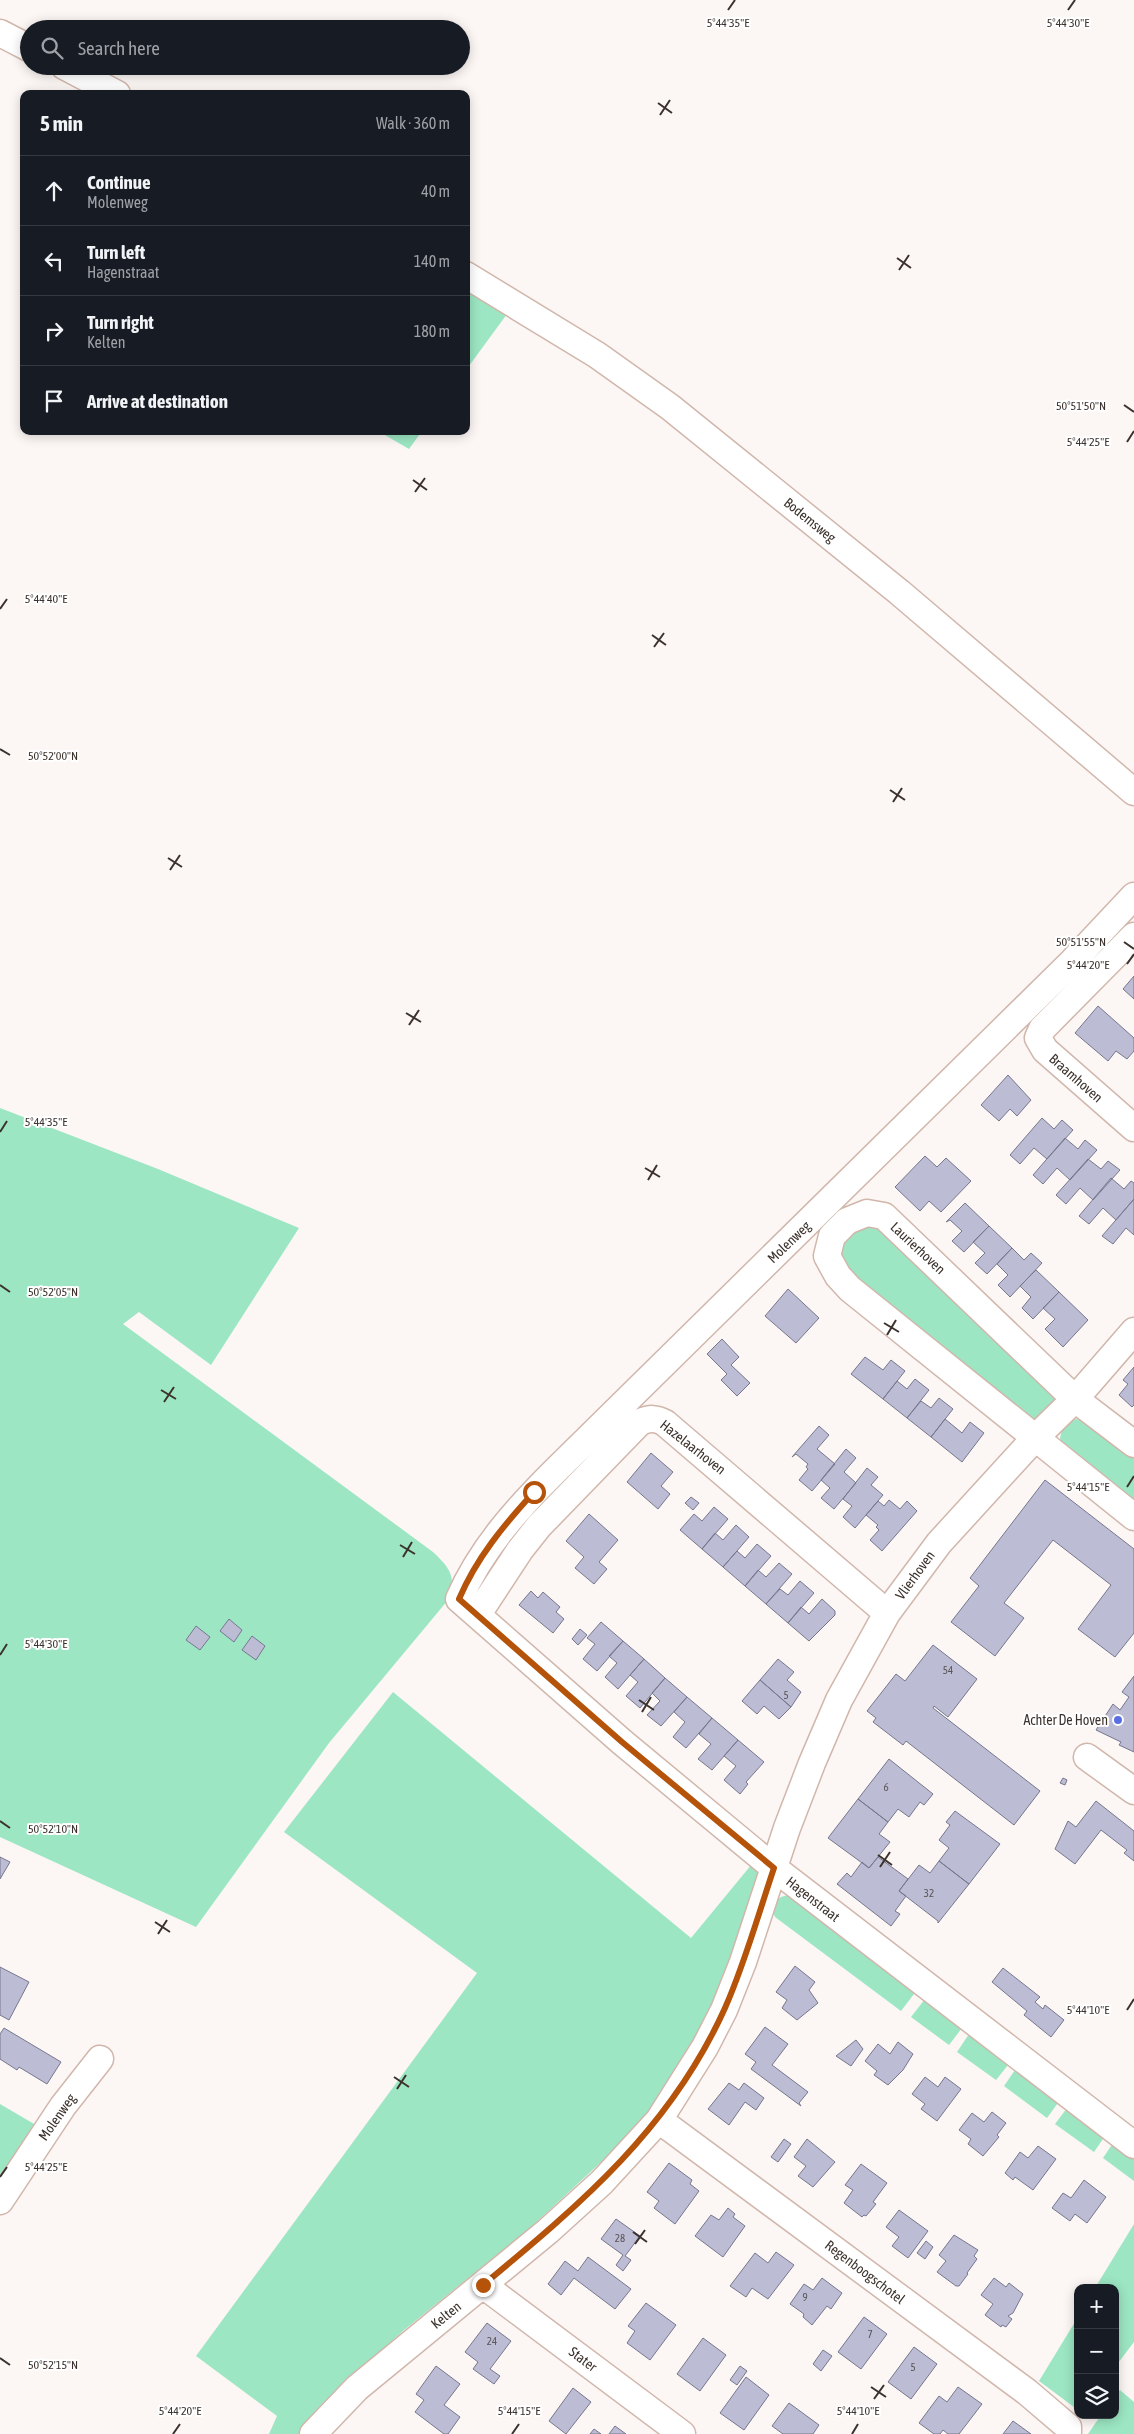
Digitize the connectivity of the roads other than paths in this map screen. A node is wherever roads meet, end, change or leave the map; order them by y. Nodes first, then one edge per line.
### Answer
1 (0, 33) edge
2 (20, 43) edge
3 (81, 75) edge
4 (109, 90) edge
5 (470, 277) edge
6 (1134, 792) edge
7 (1134, 896) edge
8 (1134, 936) edge
9 (1134, 1128) edge
10 (1134, 1331) edge
11 (1075, 1399) junction
12 (1035, 1438) junction
13 (1134, 1444) edge
14 (1134, 1517) edge
15 (469, 1606) junction
16 (887, 1613) junction
17 (1088, 1757) dead end
18 (1134, 1791) edge
19 (774, 1868) junction
20 (100, 2059) dead end
21 (659, 2120) junction
22 (1134, 2145) edge
23 (0, 2201) edge
24 (483, 2285) junction
25 (1068, 2430) edge
26 (314, 2434) edge
27 (682, 2434) edge

1 - 2 street
3 - 4 street
5 - 6 street, Bodemsweg
7 - 15 street, Molenweg
8 - 9 street, Braamhoven
10 - 11 street, Vlierhoven
11 - 12 street, Vlierhoven
11 - 12 street, Laurierhoven
11 - 13 street, Laurierhoven
12 - 14 street, Laurierhoven
12 - 16 street, Vlierhoven
15 - 16 street, Hazelaarhoven
15 - 19 street, Hagenstraat
16 - 19 street, Vlierhoven
17 - 18 street
19 - 21 street, Kelten
19 - 22 street, Hagenstraat
20 - 23 street, Molenweg
21 - 24 street, Kelten
21 - 25 street, Regenboogschotel
24 - 26 street, Kelten
24 - 27 street, Stater

